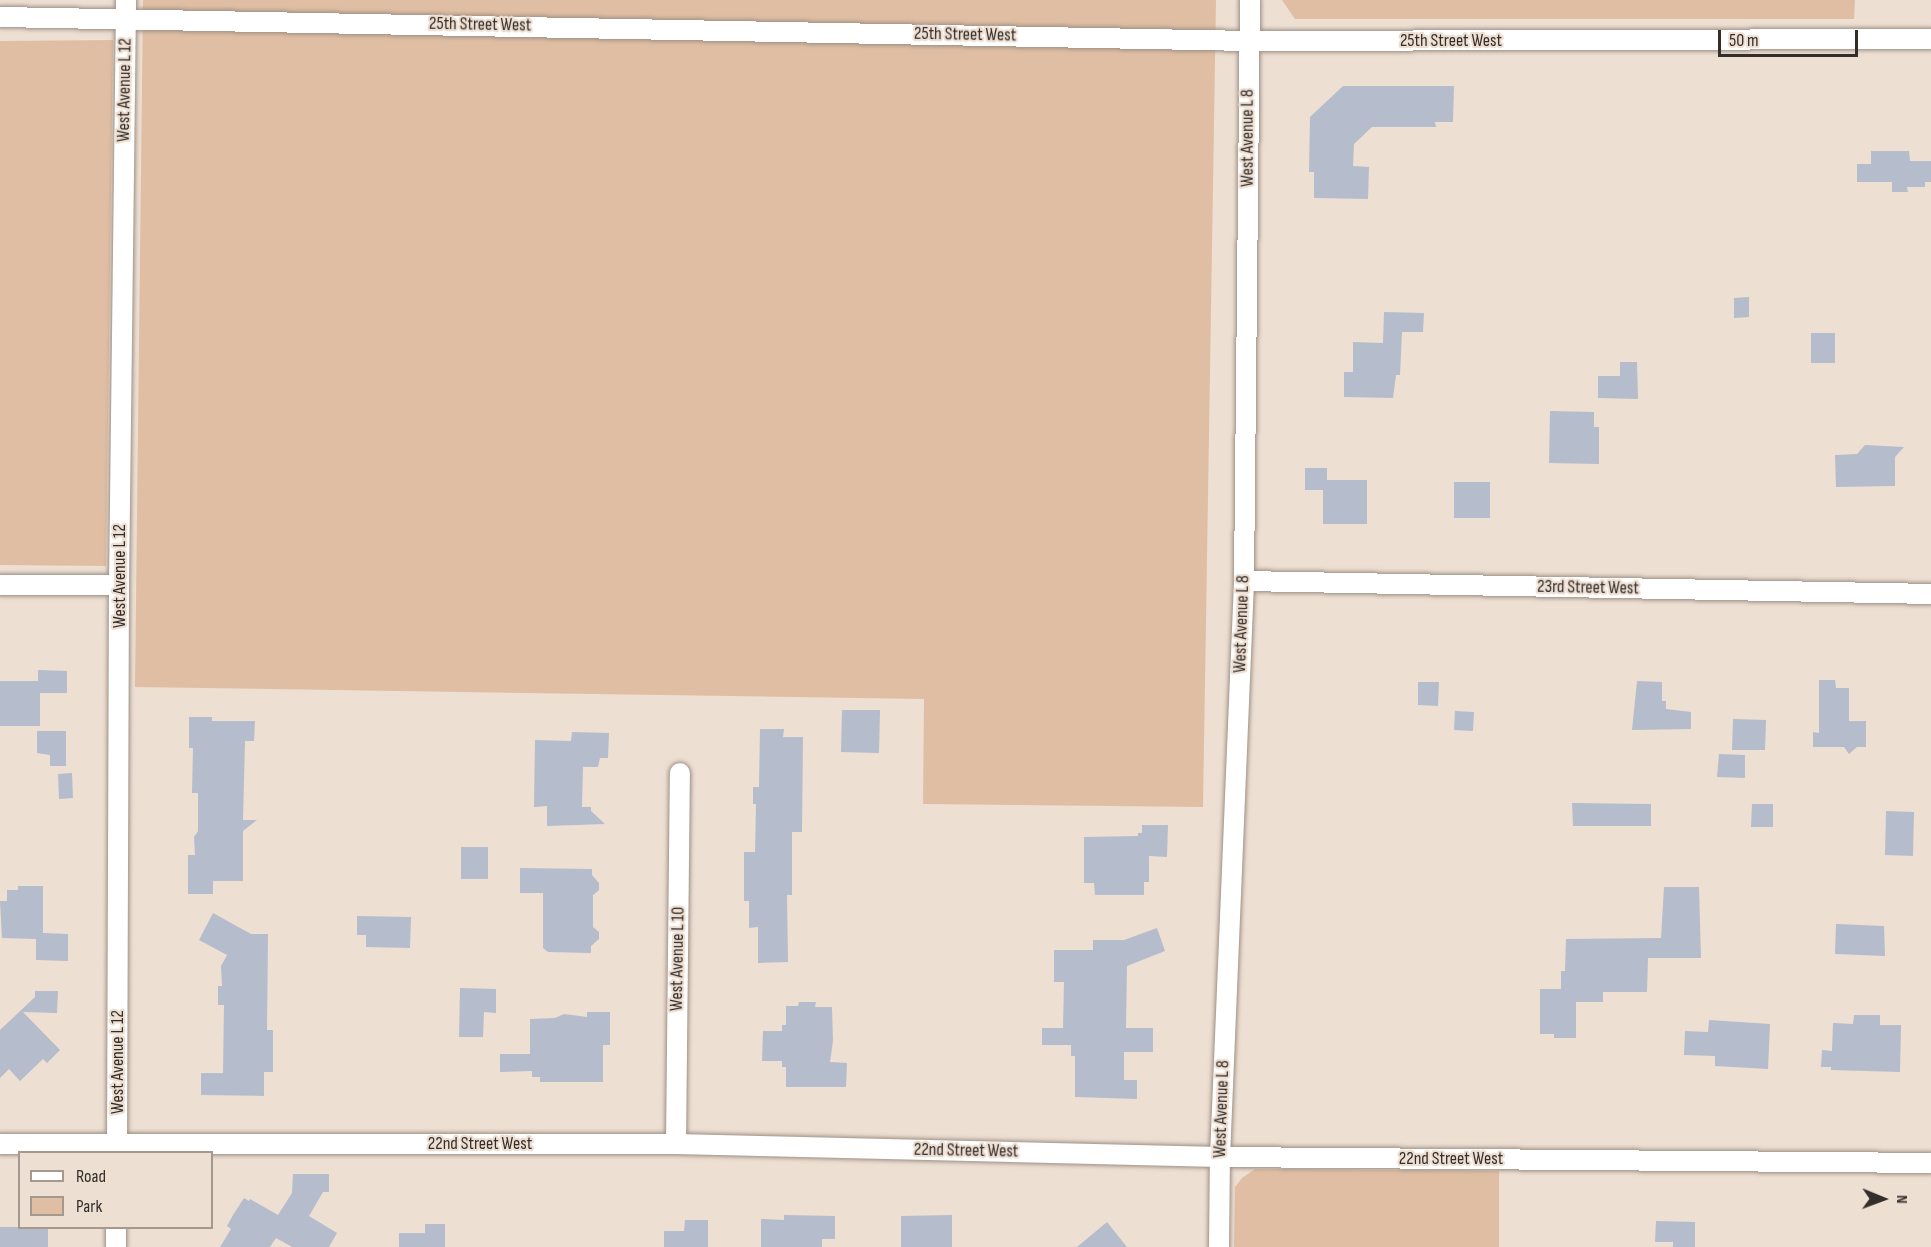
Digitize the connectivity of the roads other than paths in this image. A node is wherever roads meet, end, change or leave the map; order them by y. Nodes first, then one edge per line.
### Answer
1 (1250, 0) edge
2 (125, 9) edge
3 (0, 18) edge
4 (1931, 39) edge
5 (1249, 41) junction
6 (1244, 582) junction
7 (0, 585) edge
8 (119, 585) junction
9 (1931, 594) edge
10 (680, 773) dead end
11 (0, 1144) edge
12 (676, 1144) junction
13 (117, 1149) edge
14 (1220, 1157) junction
15 (1931, 1163) edge
16 (116, 1229) edge
17 (116, 1247) edge
18 (1219, 1247) edge

1 - 5 street, West Avenue L 8
2 - 3 street, 25th Street West
2 - 5 street, 25th Street West
2 - 8 street, West Avenue L 12
4 - 5 street, 25th Street West
5 - 6 street, West Avenue L 8
6 - 9 street, 23rd Street West
6 - 14 street, West Avenue L 8
7 - 8 street
8 - 13 street, West Avenue L 12
10 - 12 street, West Avenue L 10
11 - 13 street, 22nd Street West
12 - 13 street, 22nd Street West
12 - 14 street, 22nd Street West
14 - 15 street, 22nd Street West
14 - 18 street, West Avenue L 8
16 - 17 street

